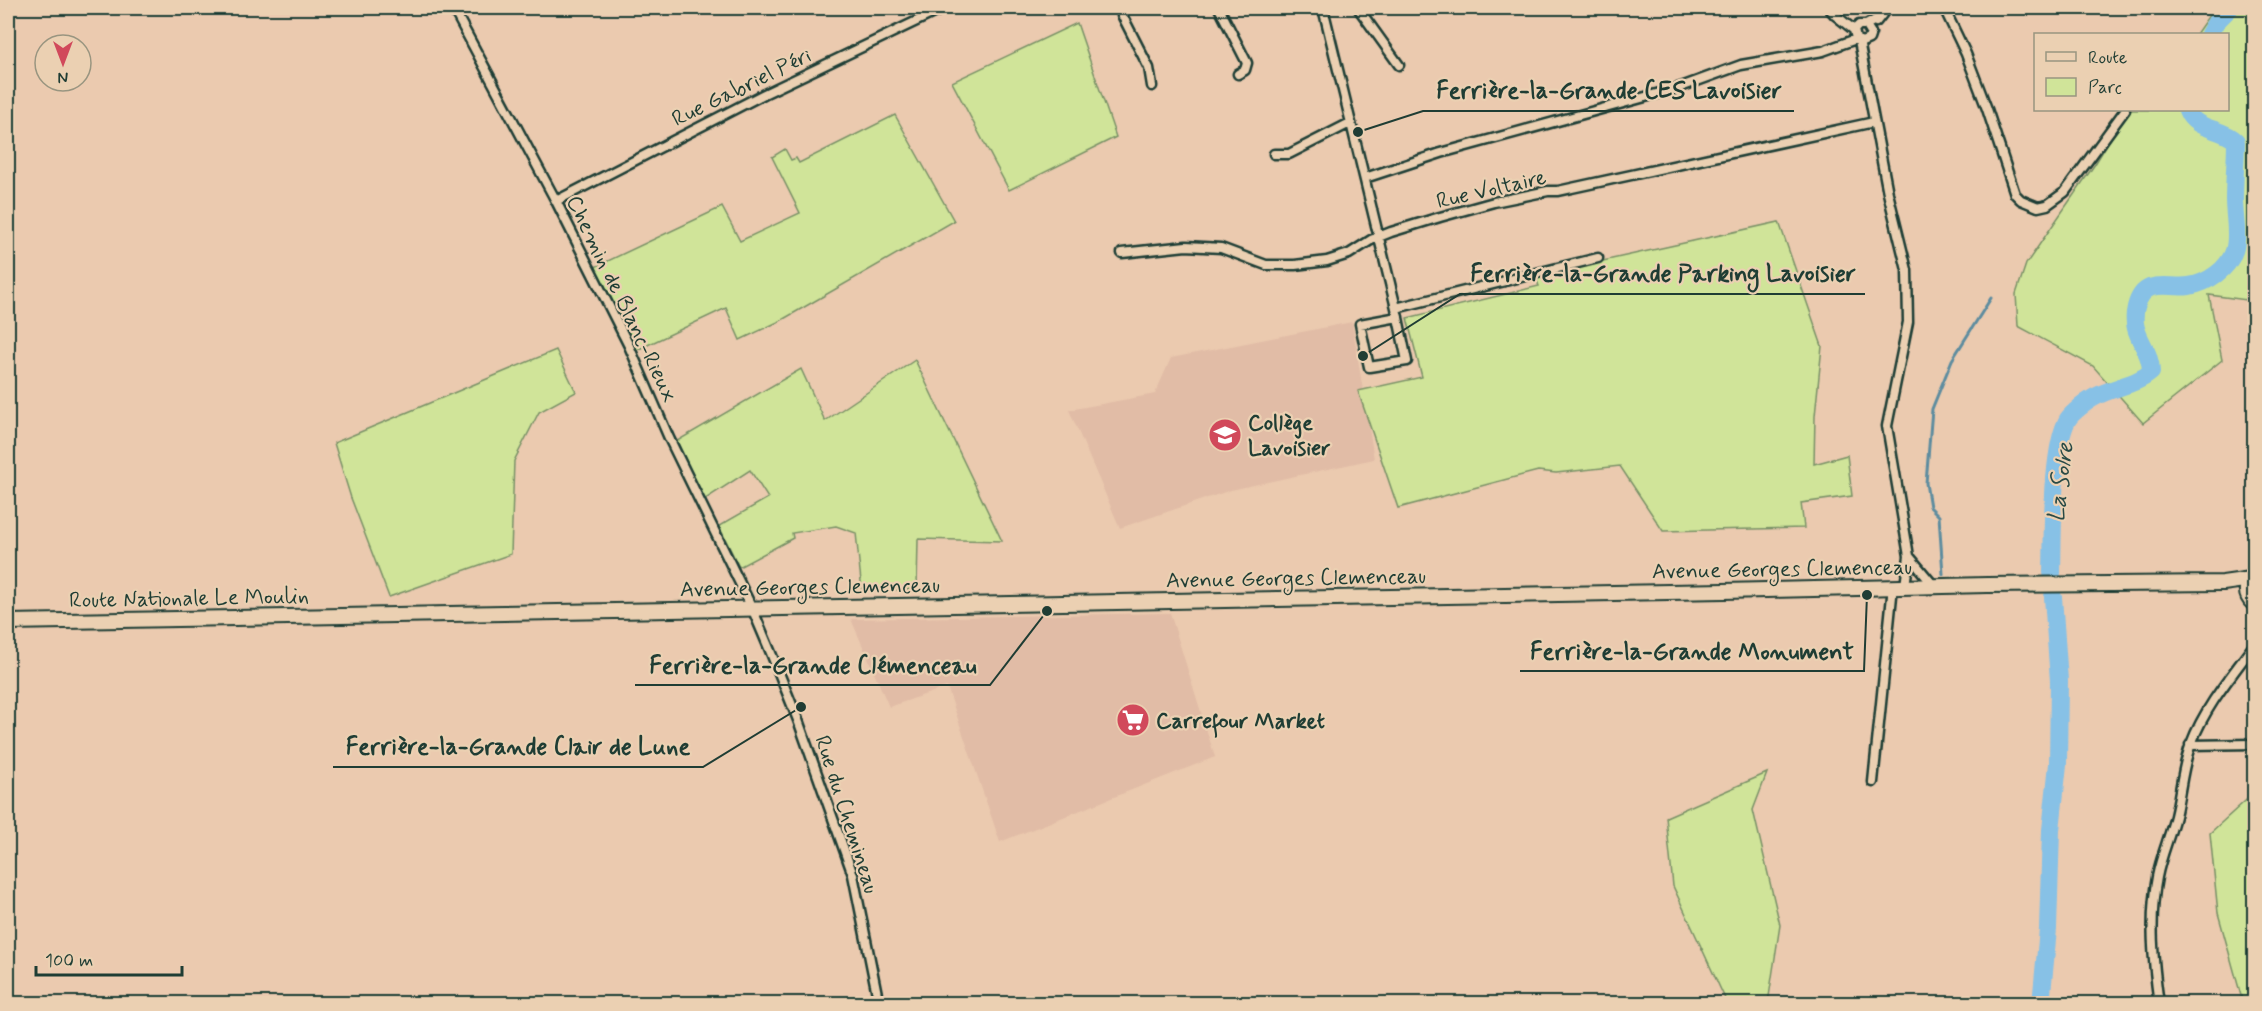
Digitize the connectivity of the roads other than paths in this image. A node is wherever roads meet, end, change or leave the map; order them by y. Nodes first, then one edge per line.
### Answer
1 (453, 8) edge
2 (944, 8) edge
3 (1120, 8) edge
4 (1219, 8) edge
5 (1323, 8) edge
6 (1358, 8) edge
7 (1829, 8) edge
8 (1887, 8) edge
9 (1944, 8) edge
10 (1860, 32) junction
11 (1399, 65) dead end
12 (1865, 67) junction
13 (1238, 74) dead end
14 (1152, 86) dead end
15 (2124, 111) edge
16 (1874, 122) junction
17 (1350, 123) junction
18 (1274, 154) dead end
19 (1365, 178) junction
20 (556, 201) junction
21 (1379, 236) junction
22 (1122, 253) dead end
23 (1598, 258) dead end
24 (1397, 312) junction
25 (1909, 556) junction
26 (2253, 578) edge
27 (2223, 583) junction
28 (1899, 586) junction
29 (1935, 586) junction
30 (2251, 600) edge
31 (752, 608) junction
32 (371, 615) joint
33 (8, 622) edge
34 (2254, 645) edge
35 (2254, 744) edge
36 (2190, 745) junction
37 (1873, 782) dead end
38 (879, 1004) edge
39 (2159, 1004) edge

1 - 20 street, Chemin de Blanc-Rieux
2 - 20 street, Rue Gabriel Péri
3 - 14 street
4 - 13 street
5 - 17 street
6 - 11 street
7 - 10 street
8 - 10 street
9 - 15 street
10 - 12 street
10 - 12 street
10 - 19 street
12 - 16 street
16 - 21 street, Rue Voltaire
16 - 25 street
17 - 18 street
17 - 19 street
19 - 21 street
20 - 31 street, Chemin de Blanc-Rieux
21 - 22 street, Rue Voltaire
21 - 24 street
23 - 24 street
24 - 24 street
25 - 28 street
25 - 29 street
26 - 27 main road, Avenue Georges Clemenceau
26 - 30 main road
27 - 29 main road, Avenue Georges Clemenceau
27 - 30 main road, Avenue Georges Clemenceau
28 - 29 main road, Avenue Georges Clemenceau
28 - 31 main road, Avenue Georges Clemenceau
28 - 37 street
31 - 32 main road, Avenue Georges Clemenceau
31 - 38 street, Rue du Chemineau
32 - 33 main road, Route Nationale Le Moulin
34 - 36 street
35 - 36 street
36 - 39 street

